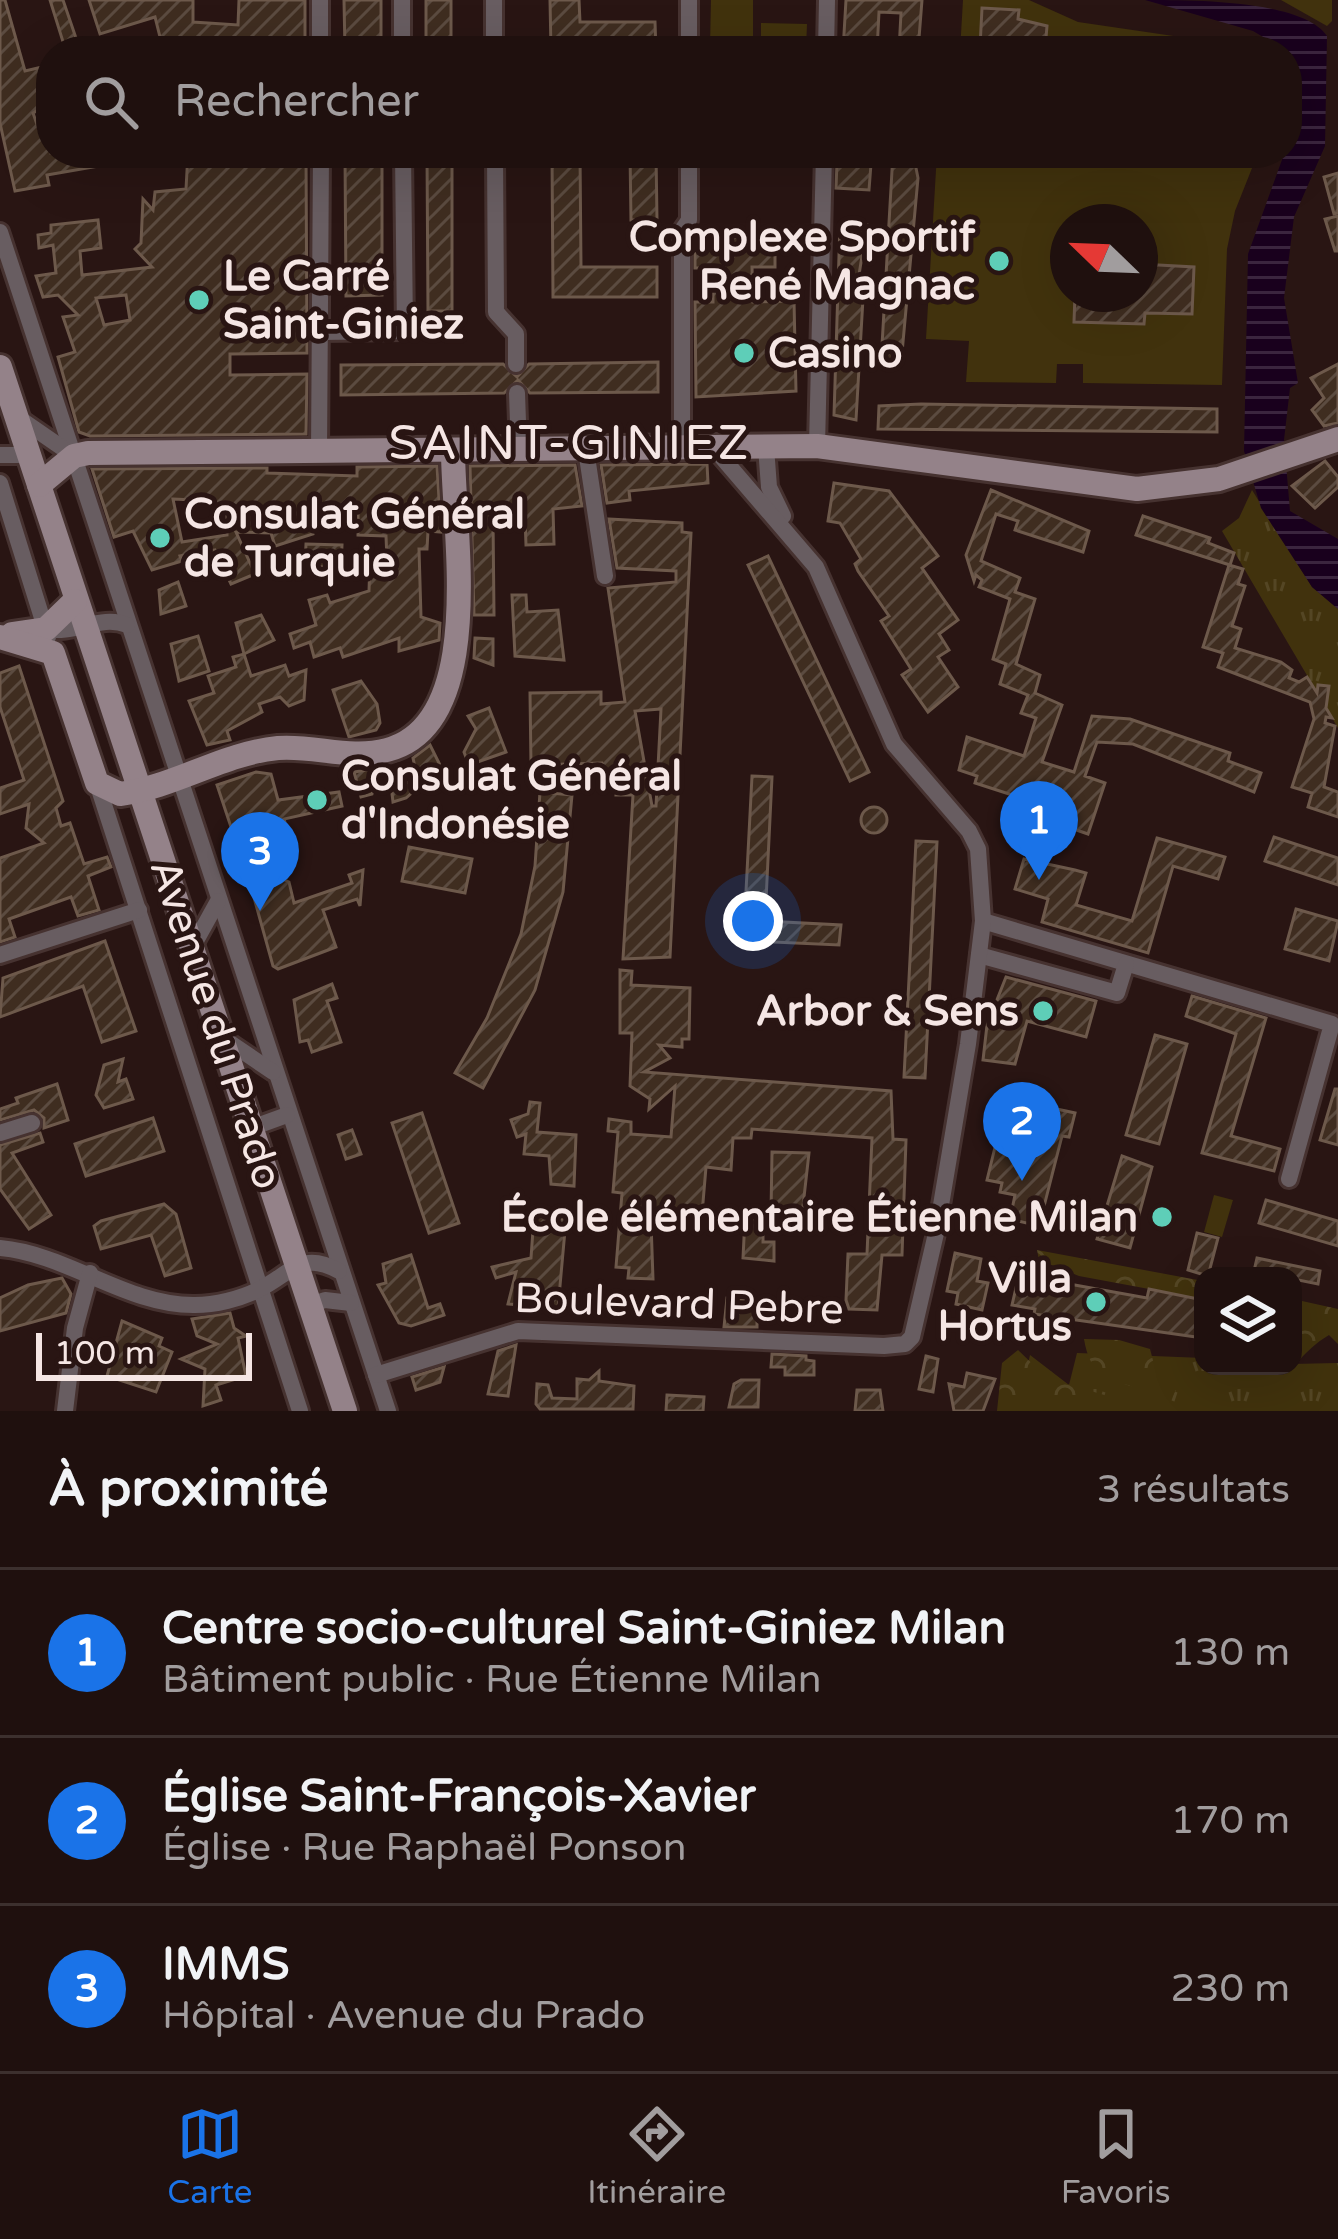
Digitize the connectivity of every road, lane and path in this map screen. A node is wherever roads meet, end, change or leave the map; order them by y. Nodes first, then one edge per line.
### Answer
1 (320, 0) edge
2 (402, 0) edge
3 (494, 0) edge
4 (689, 0) edge
5 (827, 0) edge
6 (320, 36) edge
7 (402, 36) edge
8 (494, 36) edge
9 (689, 36) edge
10 (826, 36) edge
11 (321, 168) edge
12 (403, 168) edge
13 (495, 168) edge
14 (689, 168) edge
15 (824, 168) edge
16 (0, 232) edge
17 (320, 332) junction
18 (516, 364) dead end
19 (0, 368) edge
20 (518, 393) dead end
21 (16, 416) junction
22 (1338, 439) edge
23 (817, 446) junction
24 (766, 447) junction
25 (682, 448) junction
26 (713, 448) junction
27 (586, 450) junction
28 (519, 451) junction
29 (453, 452) junction
30 (319, 453) junction
31 (0, 455) edge
32 (29, 455) junction
33 (74, 456) junction
34 (0, 483) edge
35 (39, 484) junction
36 (763, 491) junction
37 (604, 576) dead end
38 (75, 601) junction
39 (127, 625) junction
40 (84, 626) junction
41 (0, 636) edge
42 (50, 641) junction
43 (178, 778) junction
44 (97, 783) junction
45 (139, 791) junction
46 (218, 901) junction
47 (139, 910) junction
48 (983, 922) junction
49 (192, 948) junction
50 (0, 955) edge
51 (980, 955) junction
52 (1126, 964) junction
53 (220, 1036) junction
54 (274, 1072) junction
55 (287, 1115) junction
56 (32, 1123) dead end
57 (251, 1128) junction
58 (0, 1133) edge
59 (1289, 1179) dead end
60 (0, 1248) edge
61 (295, 1259) junction
62 (339, 1271) junction
63 (90, 1273) junction
64 (260, 1289) junction
65 (351, 1303) junction
66 (310, 1305) junction
67 (376, 1375) junction
68 (64, 1411) edge
69 (300, 1411) edge
70 (345, 1411) edge
71 (388, 1411) edge

1 - 6 street
2 - 7 street
3 - 8 street
4 - 9 street
5 - 10 street
11 - 17 street
12 - 17 street
13 - 18 street
14 - 25 street
15 - 23 street
16 - 33 street, Avenue du Prado
17 - 30 street
19 - 21 street, Avenue du Prado
20 - 28 street
21 - 32 street, Avenue du Prado
21 - 33 street
22 - 23 street
23 - 24 street
24 - 26 street
24 - 36 street
25 - 26 street
25 - 27 street
26 - 36 street
27 - 28 street
27 - 37 street
28 - 29 street
29 - 30 street
29 - 43 street
30 - 33 street
31 - 32 street
32 - 35 street, Avenue du Prado
33 - 35 street
33 - 39 street, Avenue du Prado
34 - 42 street, Avenue du Prado
35 - 38 street, Avenue du Prado
36 - 48 street
38 - 40 street, Avenue du Prado
38 - 42 street
39 - 40 street
39 - 43 street, Avenue du Prado
40 - 42 street
40 - 45 street, Avenue du Prado
41 - 42 street
42 - 44 street, Avenue du Prado
43 - 45 street
43 - 46 street, Avenue du Prado
44 - 45 street
44 - 47 street, Avenue du Prado
45 - 49 street, Avenue du Prado
46 - 49 street, Avenue du Prado
46 - 54 street, Avenue du Prado
47 - 50 street
47 - 64 street, Avenue du Prado
48 - 51 street
48 - 52 street
49 - 53 street, Avenue du Prado
51 - 52 street
51 - 67 street, Boulevard Pebre
52 - 59 street
53 - 54 street, Avenue du Prado
53 - 57 street, Avenue du Prado
54 - 55 street, Avenue du Prado
55 - 57 street, Avenue du Prado
55 - 62 street, Avenue du Prado
56 - 58 street
57 - 61 street, Avenue du Prado
60 - 63 street
61 - 62 street
61 - 64 street
61 - 66 street, Avenue du Prado
62 - 65 street, Avenue du Prado
63 - 64 street
63 - 68 street
64 - 69 street, Avenue du Prado
65 - 66 street
65 - 67 street, Avenue du Prado
66 - 70 street, Avenue du Prado
67 - 71 street, Avenue du Prado

